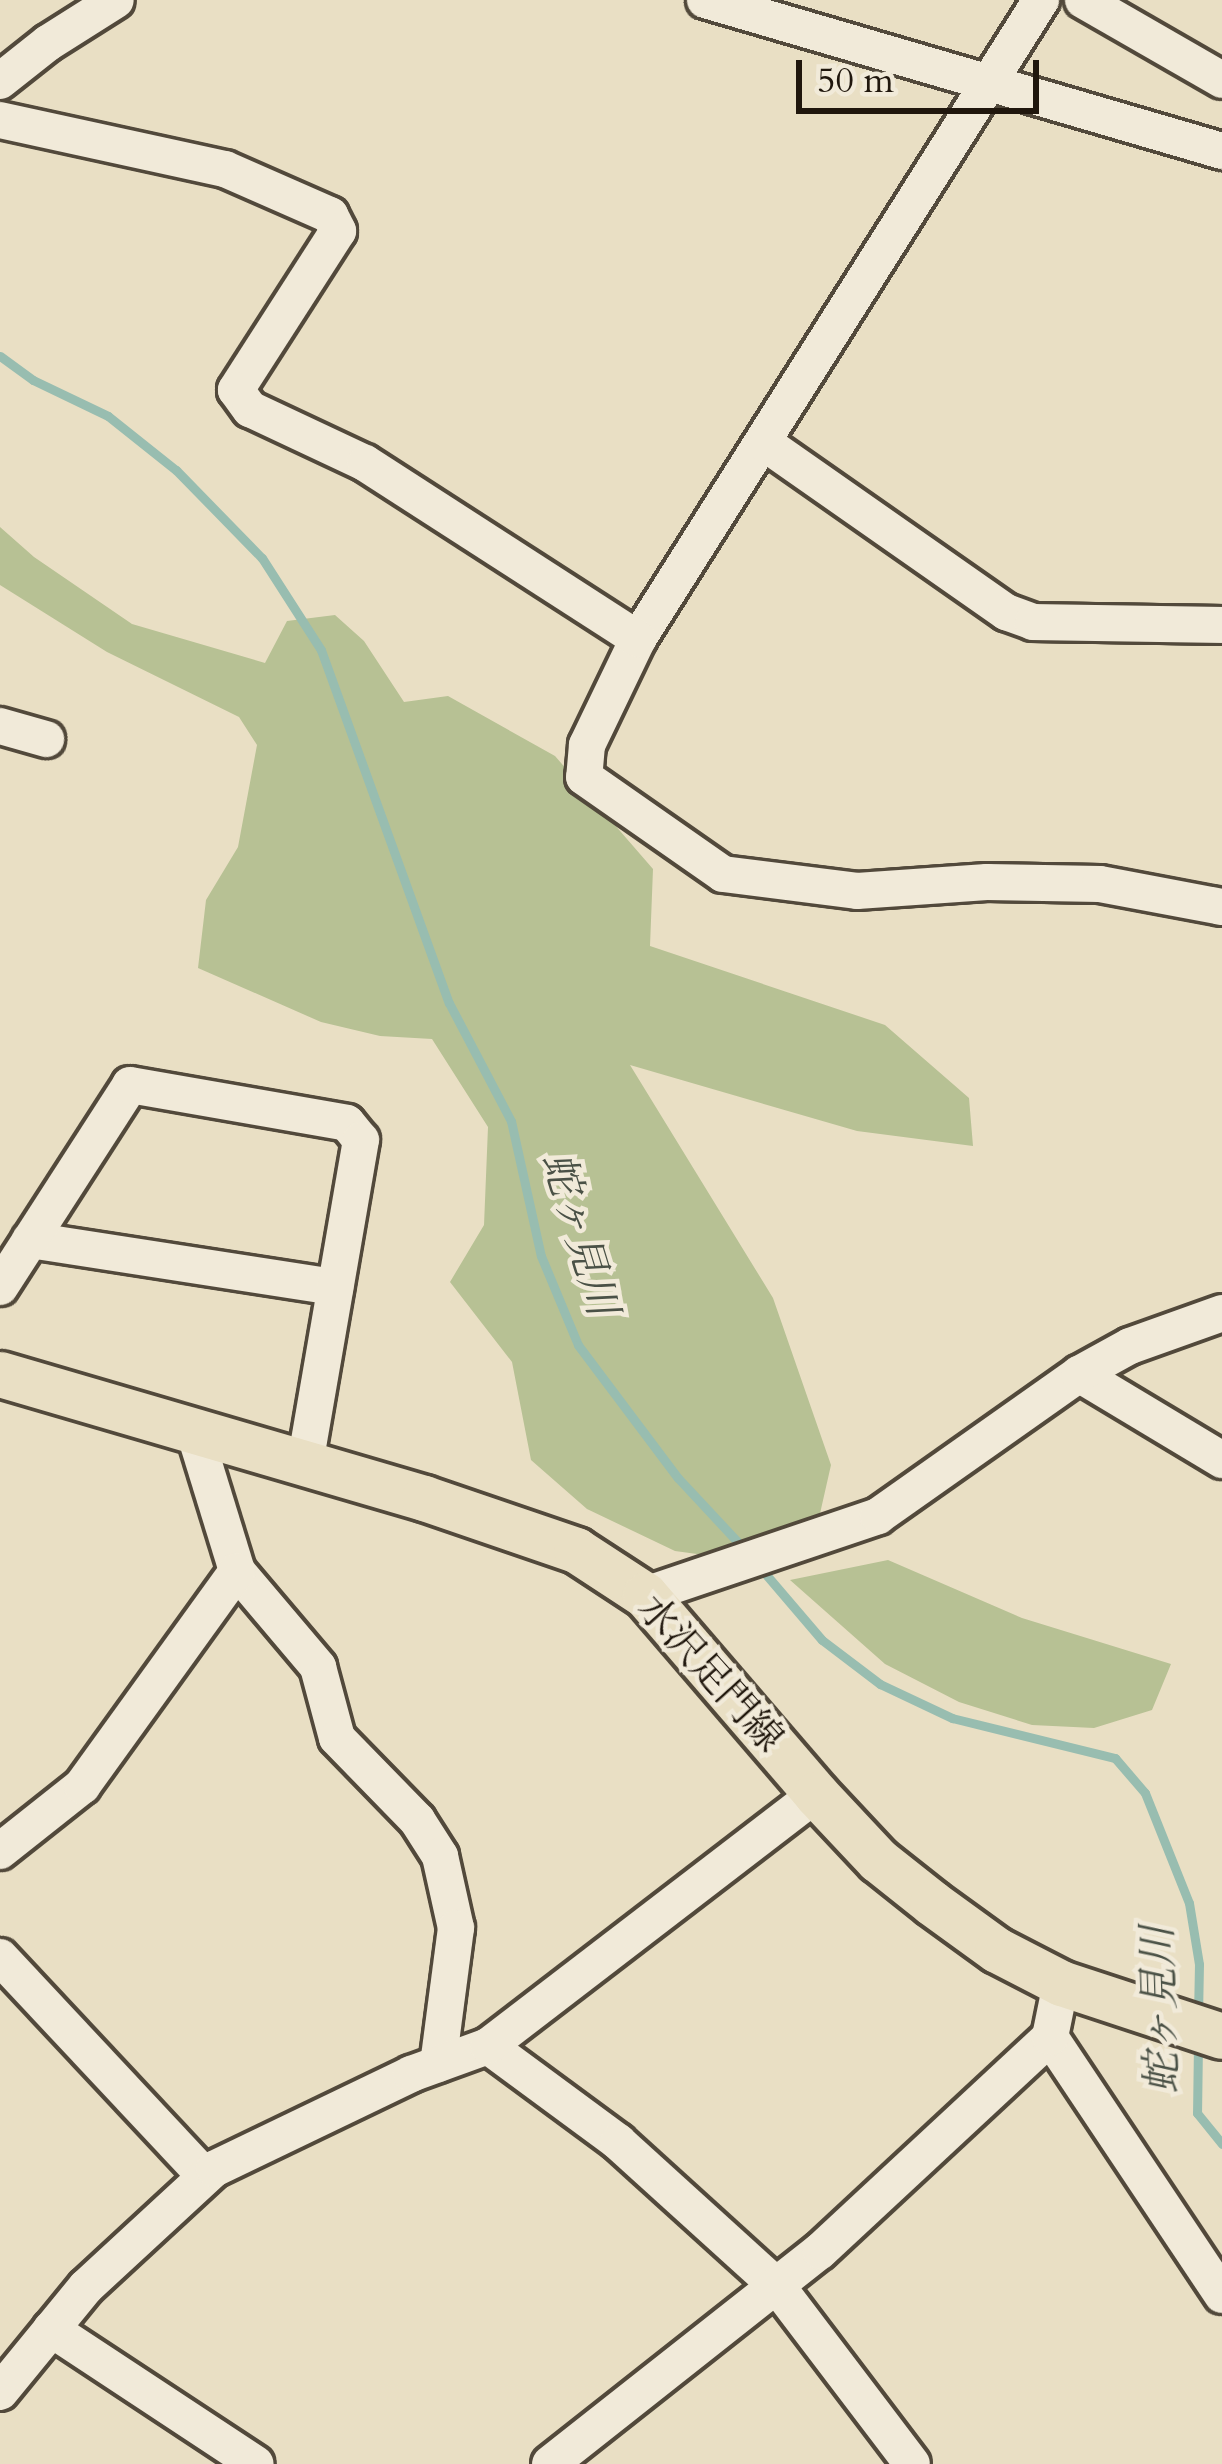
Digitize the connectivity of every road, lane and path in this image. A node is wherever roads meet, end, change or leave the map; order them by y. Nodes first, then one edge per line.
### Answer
1 (116, 0) edge
2 (1041, 0) edge
3 (1083, 0) edge
4 (713, 1) edge
5 (990, 80) junction
6 (1222, 80) edge
7 (0, 81) edge
8 (0, 120) edge
9 (1222, 152) edge
10 (763, 442) junction
11 (1222, 625) edge
12 (638, 639) junction
13 (0, 726) edge
14 (46, 739) dead end
15 (1222, 907) edge
16 (30, 1240) junction
17 (0, 1287) edge
18 (335, 1287) junction
19 (1222, 1313) edge
20 (0, 1374) edge
21 (1079, 1374) junction
22 (194, 1430) junction
23 (1222, 1460) edge
24 (305, 1464) junction
25 (237, 1571) junction
26 (645, 1595) junction
27 (815, 1794) junction
28 (0, 1851) edge
29 (0, 1957) edge
30 (1061, 1983) junction
31 (1222, 2036) edge
32 (1050, 2037) junction
33 (488, 2046) junction
34 (438, 2064) junction
35 (205, 2176) junction
36 (777, 2285) junction
37 (1222, 2296) edge
38 (51, 2329) junction
39 (0, 2392) edge
40 (256, 2464) edge
41 (550, 2464) edge
42 (912, 2464) edge

1 - 7 street
2 - 5 street
3 - 6 street
4 - 5 street
5 - 9 street
5 - 10 street
8 - 12 street
10 - 11 street
10 - 12 street
12 - 15 street
13 - 14 street
16 - 17 street
16 - 18 street
16 - 18 street
18 - 24 street
19 - 21 street
20 - 22 main road, 水沢足門線
21 - 23 street
21 - 26 street
22 - 24 main road, 水沢足門線
22 - 25 street
24 - 26 main road, 水沢足門線
25 - 28 street
25 - 34 street
26 - 27 main road, 水沢足門線
27 - 30 main road, 水沢足門線
27 - 33 street
29 - 35 street
30 - 31 main road, 水沢足門線
30 - 32 street
32 - 36 street
32 - 37 street
33 - 34 street
33 - 36 street
34 - 35 street
35 - 38 street
36 - 41 street
36 - 42 street
38 - 39 street
38 - 40 street

